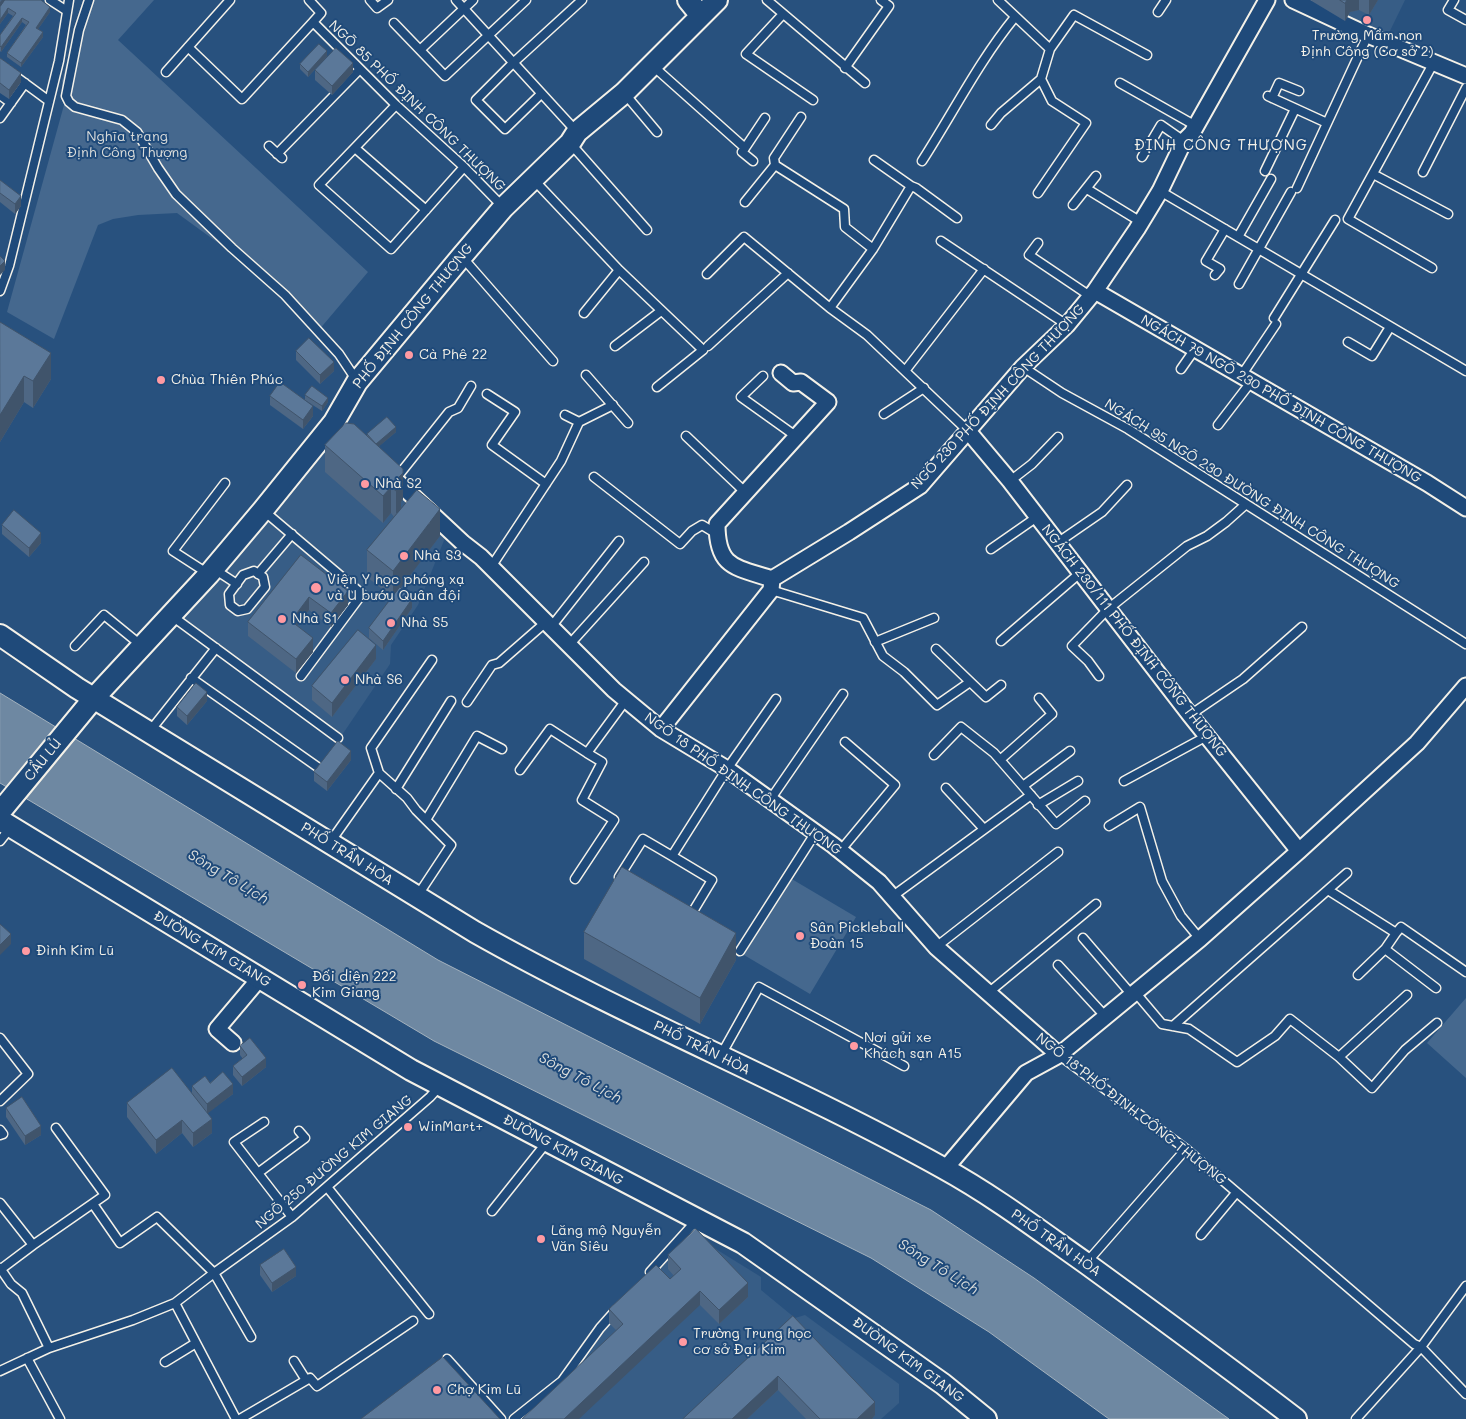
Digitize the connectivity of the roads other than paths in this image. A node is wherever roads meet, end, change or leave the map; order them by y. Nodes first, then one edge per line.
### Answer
1 (50, 0) edge
2 (69, 0) edge
3 (89, 0) edge
4 (230, 0) edge
5 (309, 0) edge
6 (370, 0) edge
7 (388, 0) edge
8 (456, 0) edge
9 (473, 0) edge
10 (526, 0) edge
11 (582, 0) edge
12 (688, 0) edge
13 (717, 0) edge
14 (767, 0) edge
15 (881, 0) edge
16 (998, 0) edge
17 (1166, 0) edge
18 (1267, 0) edge
19 (1292, 0) edge
20 (1454, 0) edge
21 (464, 9) junction
22 (67, 11) junction
23 (1158, 12) dead end
24 (783, 14) junction
25 (700, 16) junction
26 (1015, 17) junction
27 (1466, 20) edge
28 (313, 22) junction
29 (394, 23) dead end
30 (488, 34) junction
31 (1368, 35) junction
32 (188, 47) junction
33 (1050, 49) junction
34 (420, 50) junction
35 (1147, 55) dead end
36 (1434, 62) junction
37 (513, 63) junction
38 (0, 65) edge
39 (652, 65) junction
40 (845, 68) junction
41 (360, 69) junction
42 (166, 72) dead end
43 (1466, 76) edge
44 (1041, 78) junction
45 (25, 83) junction
46 (865, 83) dead end
47 (1120, 83) dead end
48 (1466, 88) edge
49 (1299, 91) dead end
50 (624, 93) junction
51 (541, 94) junction
52 (0, 95) edge
53 (813, 100) dead end
54 (49, 101) junction
55 (11, 103) junction
56 (396, 105) junction
57 (1295, 109) junction
58 (801, 117) dead end
59 (0, 118) edge
60 (765, 118) dead end
61 (1327, 123) junction
62 (991, 125) dead end
63 (1196, 126) junction
64 (657, 132) dead end
65 (574, 137) junction
66 (1184, 141) junction
67 (269, 146) dead end
68 (355, 148) junction
69 (745, 148) junction
70 (1142, 157) dead end
71 (874, 160) dead end
72 (753, 161) dead end
73 (922, 161) dead end
74 (775, 165) junction
75 (464, 167) junction
76 (1265, 171) dead end
77 (1423, 172) dead end
78 (1373, 174) junction
79 (1096, 176) dead end
80 (533, 179) junction
81 (1271, 180) dead end
82 (910, 186) junction
83 (1087, 189) junction
84 (1160, 191) junction
85 (1038, 193) dead end
86 (745, 202) dead end
87 (1073, 205) dead end
88 (503, 208) junction
89 (426, 210) junction
90 (1448, 214) dead end
91 (957, 218) dead end
92 (1335, 220) dead end
93 (1141, 222) junction
94 (1225, 229) junction
95 (647, 230) dead end
96 (1238, 236) junction
97 (941, 241) dead end
98 (1038, 243) dead end
99 (873, 249) junction
100 (1259, 249) junction
101 (462, 256) junction
102 (0, 259) edge
103 (9, 266) junction
104 (1432, 268) dead end
105 (619, 270) junction
106 (984, 270) junction
107 (788, 273) junction
108 (707, 274) dead end
109 (1301, 274) junction
110 (1215, 275) dead end
111 (1239, 284) dead end
112 (0, 291) edge
113 (1092, 294) junction
114 (830, 308) junction
115 (662, 311) junction
116 (584, 313) dead end
117 (1067, 325) junction
118 (1390, 327) junction
119 (1348, 342) dead end
120 (614, 346) dead end
121 (708, 346) dead end
122 (1195, 349) junction
123 (552, 361) dead end
124 (1023, 367) junction
125 (1180, 369) dead end
126 (905, 371) junction
127 (1466, 371) edge
128 (781, 373) dead end
129 (586, 374) dead end
130 (763, 376) dead end
131 (1246, 379) junction
132 (357, 382) junction
133 (471, 386) dead end
134 (656, 387) dead end
135 (924, 388) junction
136 (487, 394) dead end
137 (612, 405) junction
138 (884, 414) dead end
139 (565, 415) dead end
140 (579, 422) junction
141 (628, 422) dead end
142 (1218, 425) dead end
143 (968, 431) junction
144 (686, 436) dead end
145 (797, 437) junction
146 (1058, 438) dead end
147 (382, 467) edge
148 (594, 477) dead end
149 (395, 480) junction
150 (1010, 481) junction
151 (225, 482) dead end
152 (546, 484) junction
153 (1127, 485) dead end
154 (746, 493) junction
155 (1245, 504) junction
156 (1466, 508) edge
157 (263, 510) junction
158 (1037, 517) junction
159 (292, 534) junction
160 (717, 534) junction
161 (619, 541) dead end
162 (1058, 543) junction
163 (991, 549) dead end
164 (644, 562) dead end
165 (491, 567) junction
166 (212, 571) junction
167 (1080, 573) junction
168 (258, 574) junction
169 (237, 584) junction
170 (771, 584) junction
171 (1108, 609) junction
172 (172, 616) junction
173 (934, 618) dead end
174 (548, 624) junction
175 (1302, 627) dead end
176 (0, 635) edge
177 (1001, 641) dead end
178 (876, 642) junction
179 (1466, 644) edge
180 (569, 645) junction
181 (74, 646) dead end
182 (142, 646) junction
183 (216, 648) junction
184 (936, 649) dead end
185 (432, 660) dead end
186 (301, 676) dead end
187 (1099, 676) dead end
188 (192, 678) junction
189 (970, 682) junction
190 (1001, 686) dead end
191 (1466, 686) edge
192 (843, 694) dead end
193 (94, 698) junction
194 (1039, 698) dead end
195 (776, 699) dead end
196 (626, 700) junction
197 (451, 701) dead end
198 (467, 702) dead end
199 (1190, 715) junction
200 (661, 729) junction
201 (149, 732) junction
202 (1207, 736) junction
203 (338, 738) dead end
204 (845, 742) dead end
205 (502, 749) dead end
206 (1070, 751) dead end
207 (587, 753) junction
208 (934, 755) dead end
209 (1000, 760) junction
210 (319, 768) edge
211 (727, 769) junction
212 (520, 770) dead end
213 (379, 773) junction
214 (1078, 781) dead end
215 (1124, 781) dead end
216 (1023, 786) junction
217 (396, 788) junction
218 (946, 788) dead end
219 (1030, 795) junction
220 (770, 800) junction
221 (1085, 801) dead end
222 (1038, 805) junction
223 (4, 820) edge
224 (426, 820) junction
225 (1109, 826) dead end
226 (984, 829) junction
227 (816, 832) junction
228 (329, 843) junction
229 (840, 851) junction
230 (1058, 852) dead end
231 (1299, 852) junction
232 (672, 856) junction
233 (1347, 873) dead end
234 (575, 879) dead end
235 (612, 887) edge
236 (1328, 890) junction
237 (893, 896) junction
238 (417, 897) junction
239 (1096, 904) dead end
240 (686, 923) edge
241 (1396, 933) junction
242 (1083, 938) dead end
243 (1200, 939) junction
244 (936, 947) junction
245 (1385, 949) junction
246 (740, 951) dead end
247 (1058, 965) dead end
248 (1466, 972) edge
249 (1358, 975) dead end
250 (260, 978) junction
251 (1436, 988) dead end
252 (988, 993) junction
253 (1133, 993) junction
254 (1407, 994) dead end
255 (1105, 1016) junction
256 (1436, 1022) dead end
257 (1172, 1026) junction
258 (0, 1038) edge
259 (232, 1044) dead end
260 (1059, 1055) junction
261 (1339, 1056) junction
262 (720, 1057) junction
263 (904, 1066) dead end
264 (440, 1086) junction
265 (0, 1100) edge
266 (264, 1122) dead end
267 (56, 1128) dead end
268 (0, 1130) edge
269 (298, 1131) dead end
270 (0, 1135) edge
271 (547, 1142) junction
272 (1186, 1149) junction
273 (946, 1169) junction
274 (258, 1173) junction
275 (327, 1187) junction
276 (1236, 1193) junction
277 (0, 1203) edge
278 (93, 1204) junction
279 (492, 1210) dead end
280 (292, 1217) junction
281 (698, 1220) junction
282 (1201, 1236) dead end
283 (33, 1245) junction
284 (1085, 1263) junction
285 (0, 1269) edge
286 (214, 1273) junction
287 (646, 1277) edge
288 (1466, 1286) edge
289 (175, 1303) junction
290 (619, 1306) edge
291 (429, 1314) dead end
292 (413, 1321) dead end
293 (251, 1337) dead end
294 (196, 1343) junction
295 (1421, 1347) junction
296 (50, 1348) junction
297 (27, 1358) junction
298 (447, 1359) edge
299 (294, 1361) dead end
300 (165, 1362) dead end
301 (0, 1370) edge
302 (306, 1380) junction
303 (1466, 1394) edge
304 (975, 1416) edge
305 (60, 1419) edge
306 (238, 1419) edge
307 (501, 1419) edge
308 (514, 1419) edge
309 (1296, 1419) edge
310 (1356, 1419) edge

1 - 22 lane
2 - 22 lane
3 - 132 lane
4 - 32 lane
5 - 28 lane, NGÕ 85 PHỐ ĐỊNH CÔNG THƯỢNG
6 - 7 lane
8 - 21 lane
9 - 21 lane
10 - 30 lane
11 - 37 lane
12 - 25 main road
13 - 25 main road, PHỐ ĐỊNH CÔNG THƯỢNG
14 - 24 lane
15 - 40 lane
16 - 26 lane
17 - 23 lane
18 - 63 street, NGÕ 230 PHỐ ĐỊNH CÔNG THƯỢNG
19 - 31 street
20 - 27 lane
21 - 30 lane
21 - 34 lane
22 - 54 lane
24 - 40 lane
24 - 53 lane
25 - 39 main road, PHỐ ĐỊNH CÔNG THƯỢNG
26 - 33 lane
26 - 73 lane
28 - 32 lane
28 - 41 lane, NGÕ 85 PHỐ ĐỊNH CÔNG THƯỢNG
29 - 34 lane
30 - 34 lane
30 - 37 lane
31 - 36 street
31 - 61 lane
32 - 42 lane
33 - 35 lane
33 - 44 lane
36 - 43 street
36 - 78 lane
37 - 51 lane
37 - 51 lane
38 - 45 lane
39 - 50 main road, PHỐ ĐỊNH CÔNG THƯỢNG
39 - 69 lane
40 - 46 lane
41 - 56 lane, NGÕ 85 PHỐ ĐỊNH CÔNG THƯỢNG
41 - 67 lane
44 - 62 lane
44 - 85 lane
45 - 54 lane
45 - 55 lane
47 - 63 lane
48 - 77 lane
49 - 57 lane
50 - 64 lane
50 - 65 main road, PHỐ ĐỊNH CÔNG THƯỢNG
51 - 65 lane
52 - 55 lane
54 - 103 lane
55 - 59 lane
56 - 68 lane
56 - 75 lane, NGÕ 85 PHỐ ĐỊNH CÔNG THƯỢNG
57 - 61 lane
57 - 76 lane
58 - 74 lane
60 - 69 lane
61 - 100 lane
63 - 66 street, NGÕ 230 PHỐ ĐỊNH CÔNG THƯỢNG
65 - 80 main road, PHỐ ĐỊNH CÔNG THƯỢNG
65 - 95 lane
66 - 70 lane
66 - 84 street, NGÕ 230 PHỐ ĐỊNH CÔNG THƯỢNG
68 - 89 lane
68 - 89 lane
69 - 72 lane
71 - 82 lane
74 - 86 lane
74 - 99 lane
75 - 88 lane, NGÕ 85 PHỐ ĐỊNH CÔNG THƯỢNG
75 - 89 lane
78 - 90 lane
78 - 104 lane
79 - 83 lane
80 - 88 main road, PHỐ ĐỊNH CÔNG THƯỢNG
80 - 105 lane
81 - 96 lane
82 - 91 lane
82 - 99 lane
83 - 87 lane
83 - 93 lane
84 - 93 street, NGÕ 230 PHỐ ĐỊNH CÔNG THƯỢNG
84 - 94 lane
88 - 101 main road, PHỐ ĐỊNH CÔNG THƯỢNG
92 - 109 lane
93 - 113 street, NGÕ 230 PHỐ ĐỊNH CÔNG THƯỢNG
94 - 96 lane
94 - 110 lane
96 - 100 lane
97 - 106 lane
98 - 113 lane
99 - 114 lane
100 - 109 lane
100 - 111 lane
101 - 123 lane
101 - 132 main road, PHỐ ĐỊNH CÔNG THƯỢNG
102 - 103 lane
103 - 112 lane
105 - 115 lane
105 - 116 lane
106 - 117 lane
106 - 126 lane
107 - 108 lane
107 - 114 lane
107 - 121 lane
109 - 118 lane
109 - 131 lane
113 - 117 street, NGÕ 230 PHỐ ĐỊNH CÔNG THƯỢNG
113 - 122 street, NGÁCH 79 NGÕ 230 PHỐ ĐỊNH CÔNG THƯỢNG
114 - 126 lane
115 - 120 lane
115 - 134 lane
117 - 124 street, NGÕ 230 PHỐ ĐỊNH CÔNG THƯỢNG
118 - 119 lane
118 - 127 lane
122 - 125 lane
122 - 131 street, NGÁCH 79 NGÕ 230 PHỐ ĐỊNH CÔNG THƯỢNG
124 - 143 street, NGÕ 230 PHỐ ĐỊNH CÔNG THƯỢNG
124 - 155 lane, NGÁCH 95 NGÕ 230 ĐƯỜNG ĐỊNH CÔNG THƯỢNG
126 - 135 lane
128 - 145 street
129 - 137 lane
130 - 145 lane
131 - 142 lane
131 - 156 street, NGÁCH 79 NGÕ 230 PHỐ ĐỊNH CÔNG THƯỢNG
132 - 157 main road, PHỐ ĐỊNH CÔNG THƯỢNG
133 - 149 lane
135 - 138 lane
135 - 143 lane
136 - 152 lane
137 - 140 lane
137 - 141 lane
139 - 140 lane
140 - 152 lane
143 - 150 street, NGÁCH 230/111 PHỐ ĐỊNH CÔNG THƯỢNG
143 - 170 street, NGÕ 230 PHỐ ĐỊNH CÔNG THƯỢNG
144 - 154 lane
145 - 154 street
146 - 150 lane
147 - 149 street, NGÕ 18 PHỐ ĐỊNH CÔNG THƯỢNG
148 - 160 lane
149 - 165 street, NGÕ 18 PHỐ ĐỊNH CÔNG THƯỢNG
150 - 158 street, NGÁCH 230/111 PHỐ ĐỊNH CÔNG THƯỢNG
151 - 166 lane
152 - 165 lane
153 - 162 lane
154 - 160 street
155 - 171 lane
155 - 179 lane, NGÁCH 95 NGÕ 230 ĐƯỜNG ĐỊNH CÔNG THƯỢNG
157 - 159 lane
157 - 166 main road, PHỐ ĐỊNH CÔNG THƯỢNG
158 - 162 street, NGÁCH 230/111 PHỐ ĐỊNH CÔNG THƯỢNG
158 - 163 lane
159 - 168 lane
159 - 186 lane
160 - 170 street
161 - 174 lane
162 - 167 street, NGÁCH 230/111 PHỐ ĐỊNH CÔNG THƯỢNG
164 - 180 lane
165 - 174 street, NGÕ 18 PHỐ ĐỊNH CÔNG THƯỢNG
166 - 169 lane
166 - 172 main road, PHỐ ĐỊNH CÔNG THƯỢNG
167 - 171 street, NGÁCH 230/111 PHỐ ĐỊNH CÔNG THƯỢNG
167 - 177 lane
168 - 169 lane
168 - 169 lane
170 - 178 lane
170 - 200 street, NGÕ 230 PHỐ ĐỊNH CÔNG THƯỢNG
171 - 187 lane
171 - 199 street, NGÁCH 230/111 PHỐ ĐỊNH CÔNG THƯỢNG
172 - 182 main road, PHỐ ĐỊNH CÔNG THƯỢNG
172 - 183 lane
173 - 178 lane
174 - 180 street, NGÕ 18 PHỐ ĐỊNH CÔNG THƯỢNG
174 - 198 lane
175 - 199 lane
176 - 193 main road, PHỐ TRẦN HÒA
178 - 189 lane
180 - 196 street, NGÕ 18 PHỐ ĐỊNH CÔNG THƯỢNG
181 - 182 lane
182 - 193 main road, PHỐ ĐỊNH CÔNG THƯỢNG
183 - 188 lane
183 - 203 lane
184 - 189 lane
185 - 213 lane
188 - 201 lane
188 - 210 lane
189 - 190 lane
191 - 231 street
192 - 220 lane
193 - 201 main road, PHỐ TRẦN HÒA
193 - 223 main road, CẦU LỦ
194 - 209 lane
195 - 211 lane
196 - 200 street, NGÕ 18 PHỐ ĐỊNH CÔNG THƯỢNG
196 - 207 lane
197 - 217 lane
199 - 202 street, NGÁCH 230/111 PHỐ ĐỊNH CÔNG THƯỢNG
200 - 211 street, NGÕ 18 PHỐ ĐỊNH CÔNG THƯỢNG
201 - 228 main road, PHỐ TRẦN HÒA
202 - 215 lane
202 - 231 street, NGÁCH 230/111 PHỐ ĐỊNH CÔNG THƯỢNG
204 - 229 lane
205 - 224 lane
206 - 216 lane
207 - 212 lane
207 - 234 lane
208 - 209 lane
209 - 216 lane
211 - 220 street, NGÕ 18 PHỐ ĐỊNH CÔNG THƯỢNG
211 - 232 lane
213 - 217 lane
213 - 228 lane
214 - 222 lane
216 - 219 lane
217 - 224 lane
218 - 226 lane
219 - 222 lane
219 - 226 lane
220 - 227 street, NGÕ 18 PHỐ ĐỊNH CÔNG THƯỢNG
221 - 222 lane
223 - 250 main road, ĐƯỜNG KIM GIANG
224 - 238 lane
225 - 243 lane
226 - 237 lane
227 - 229 street, NGÕ 18 PHỐ ĐỊNH CÔNG THƯỢNG
227 - 246 lane
228 - 238 main road, PHỐ TRẦN HÒA
229 - 237 street, NGÕ 18 PHỐ ĐỊNH CÔNG THƯỢNG
230 - 244 lane
231 - 243 street
232 - 235 lane
232 - 240 lane
233 - 236 lane
236 - 241 lane
236 - 257 lane
237 - 244 street, NGÕ 18 PHỐ ĐỊNH CÔNG THƯỢNG
238 - 262 main road, PHỐ TRẦN HÒA
239 - 252 lane
241 - 245 lane
241 - 248 lane
242 - 253 lane
243 - 253 street
244 - 252 street, NGÕ 18 PHỐ ĐỊNH CÔNG THƯỢNG
245 - 249 lane
245 - 251 lane
247 - 255 lane
250 - 259 street
250 - 264 main road, ĐƯỜNG KIM GIANG
252 - 260 street, NGÕ 18 PHỐ ĐỊNH CÔNG THƯỢNG
253 - 255 street
253 - 257 lane
254 - 261 lane
255 - 260 street
256 - 261 lane
257 - 261 lane
258 - 265 lane
260 - 272 lane, NGÕ 18 PHỐ ĐỊNH CÔNG THƯỢNG
260 - 273 street
262 - 263 lane
262 - 273 main road, PHỐ TRẦN HÒA
264 - 271 main road, ĐƯỜNG KIM GIANG
264 - 275 lane, NGÕ 250 ĐƯỜNG KIM GIANG
266 - 274 lane
267 - 278 lane
268 - 270 lane
269 - 274 lane
271 - 279 lane
271 - 281 main road, ĐƯỜNG KIM GIANG
272 - 276 lane, NGÕ 18 PHỐ ĐỊNH CÔNG THƯỢNG
272 - 284 lane
273 - 284 main road, PHỐ TRẦN HÒA
274 - 280 lane
275 - 280 lane, NGÕ 250 ĐƯỜNG KIM GIANG
275 - 291 lane
276 - 282 lane
276 - 295 lane, NGÕ 18 PHỐ ĐỊNH CÔNG THƯỢNG
277 - 283 lane
278 - 283 lane
278 - 286 lane
280 - 286 lane, NGÕ 250 ĐƯỜNG KIM GIANG
281 - 287 lane
281 - 304 main road, ĐƯỜNG KIM GIANG
283 - 285 lane
284 - 309 main road, PHỐ TRẦN HÒA
285 - 296 lane
286 - 289 lane, NGÕ 250 ĐƯỜNG KIM GIANG
286 - 293 lane
288 - 295 lane
289 - 294 lane
289 - 296 lane, NGÕ 250 ĐƯỜNG KIM GIANG
290 - 308 lane
292 - 302 lane
294 - 300 lane
294 - 306 lane
295 - 303 lane, NGÕ 18 PHỐ ĐỊNH CÔNG THƯỢNG
295 - 310 lane
296 - 297 lane, NGÕ 250 ĐƯỜNG KIM GIANG
297 - 301 lane, NGÕ 250 ĐƯỜNG KIM GIANG
297 - 305 lane
298 - 307 lane
299 - 302 lane
302 - 306 lane

